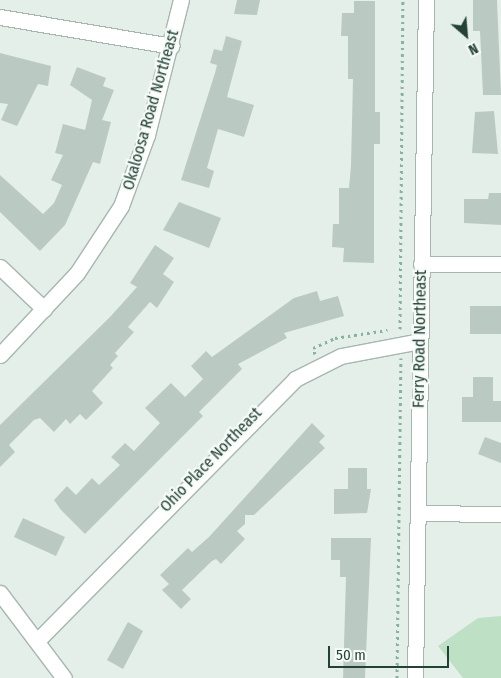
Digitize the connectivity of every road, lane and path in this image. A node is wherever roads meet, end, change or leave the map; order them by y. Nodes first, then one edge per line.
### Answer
1 (181, 0) edge
2 (426, 0) edge
3 (0, 17) edge
4 (172, 46) junction
5 (421, 264) junction
6 (501, 264) edge
7 (0, 267) edge
8 (44, 308) junction
9 (420, 341) junction
10 (0, 355) edge
11 (418, 513) junction
12 (501, 514) edge
13 (0, 593) edge
14 (38, 640) junction
15 (64, 678) edge
16 (416, 678) edge

1 - 4 street, Okaloosa Road Northeast
2 - 5 street, Ferry Road Northeast
3 - 4 street
4 - 8 street, Okaloosa Road Northeast
5 - 6 street
5 - 9 street, Ferry Road Northeast
7 - 8 street
8 - 10 street, Okaloosa Road Northeast
9 - 11 street, Ferry Road Northeast
9 - 14 street, Ohio Place Northeast
11 - 12 street
11 - 16 street, Ferry Road Northeast
13 - 14 street
14 - 15 street

